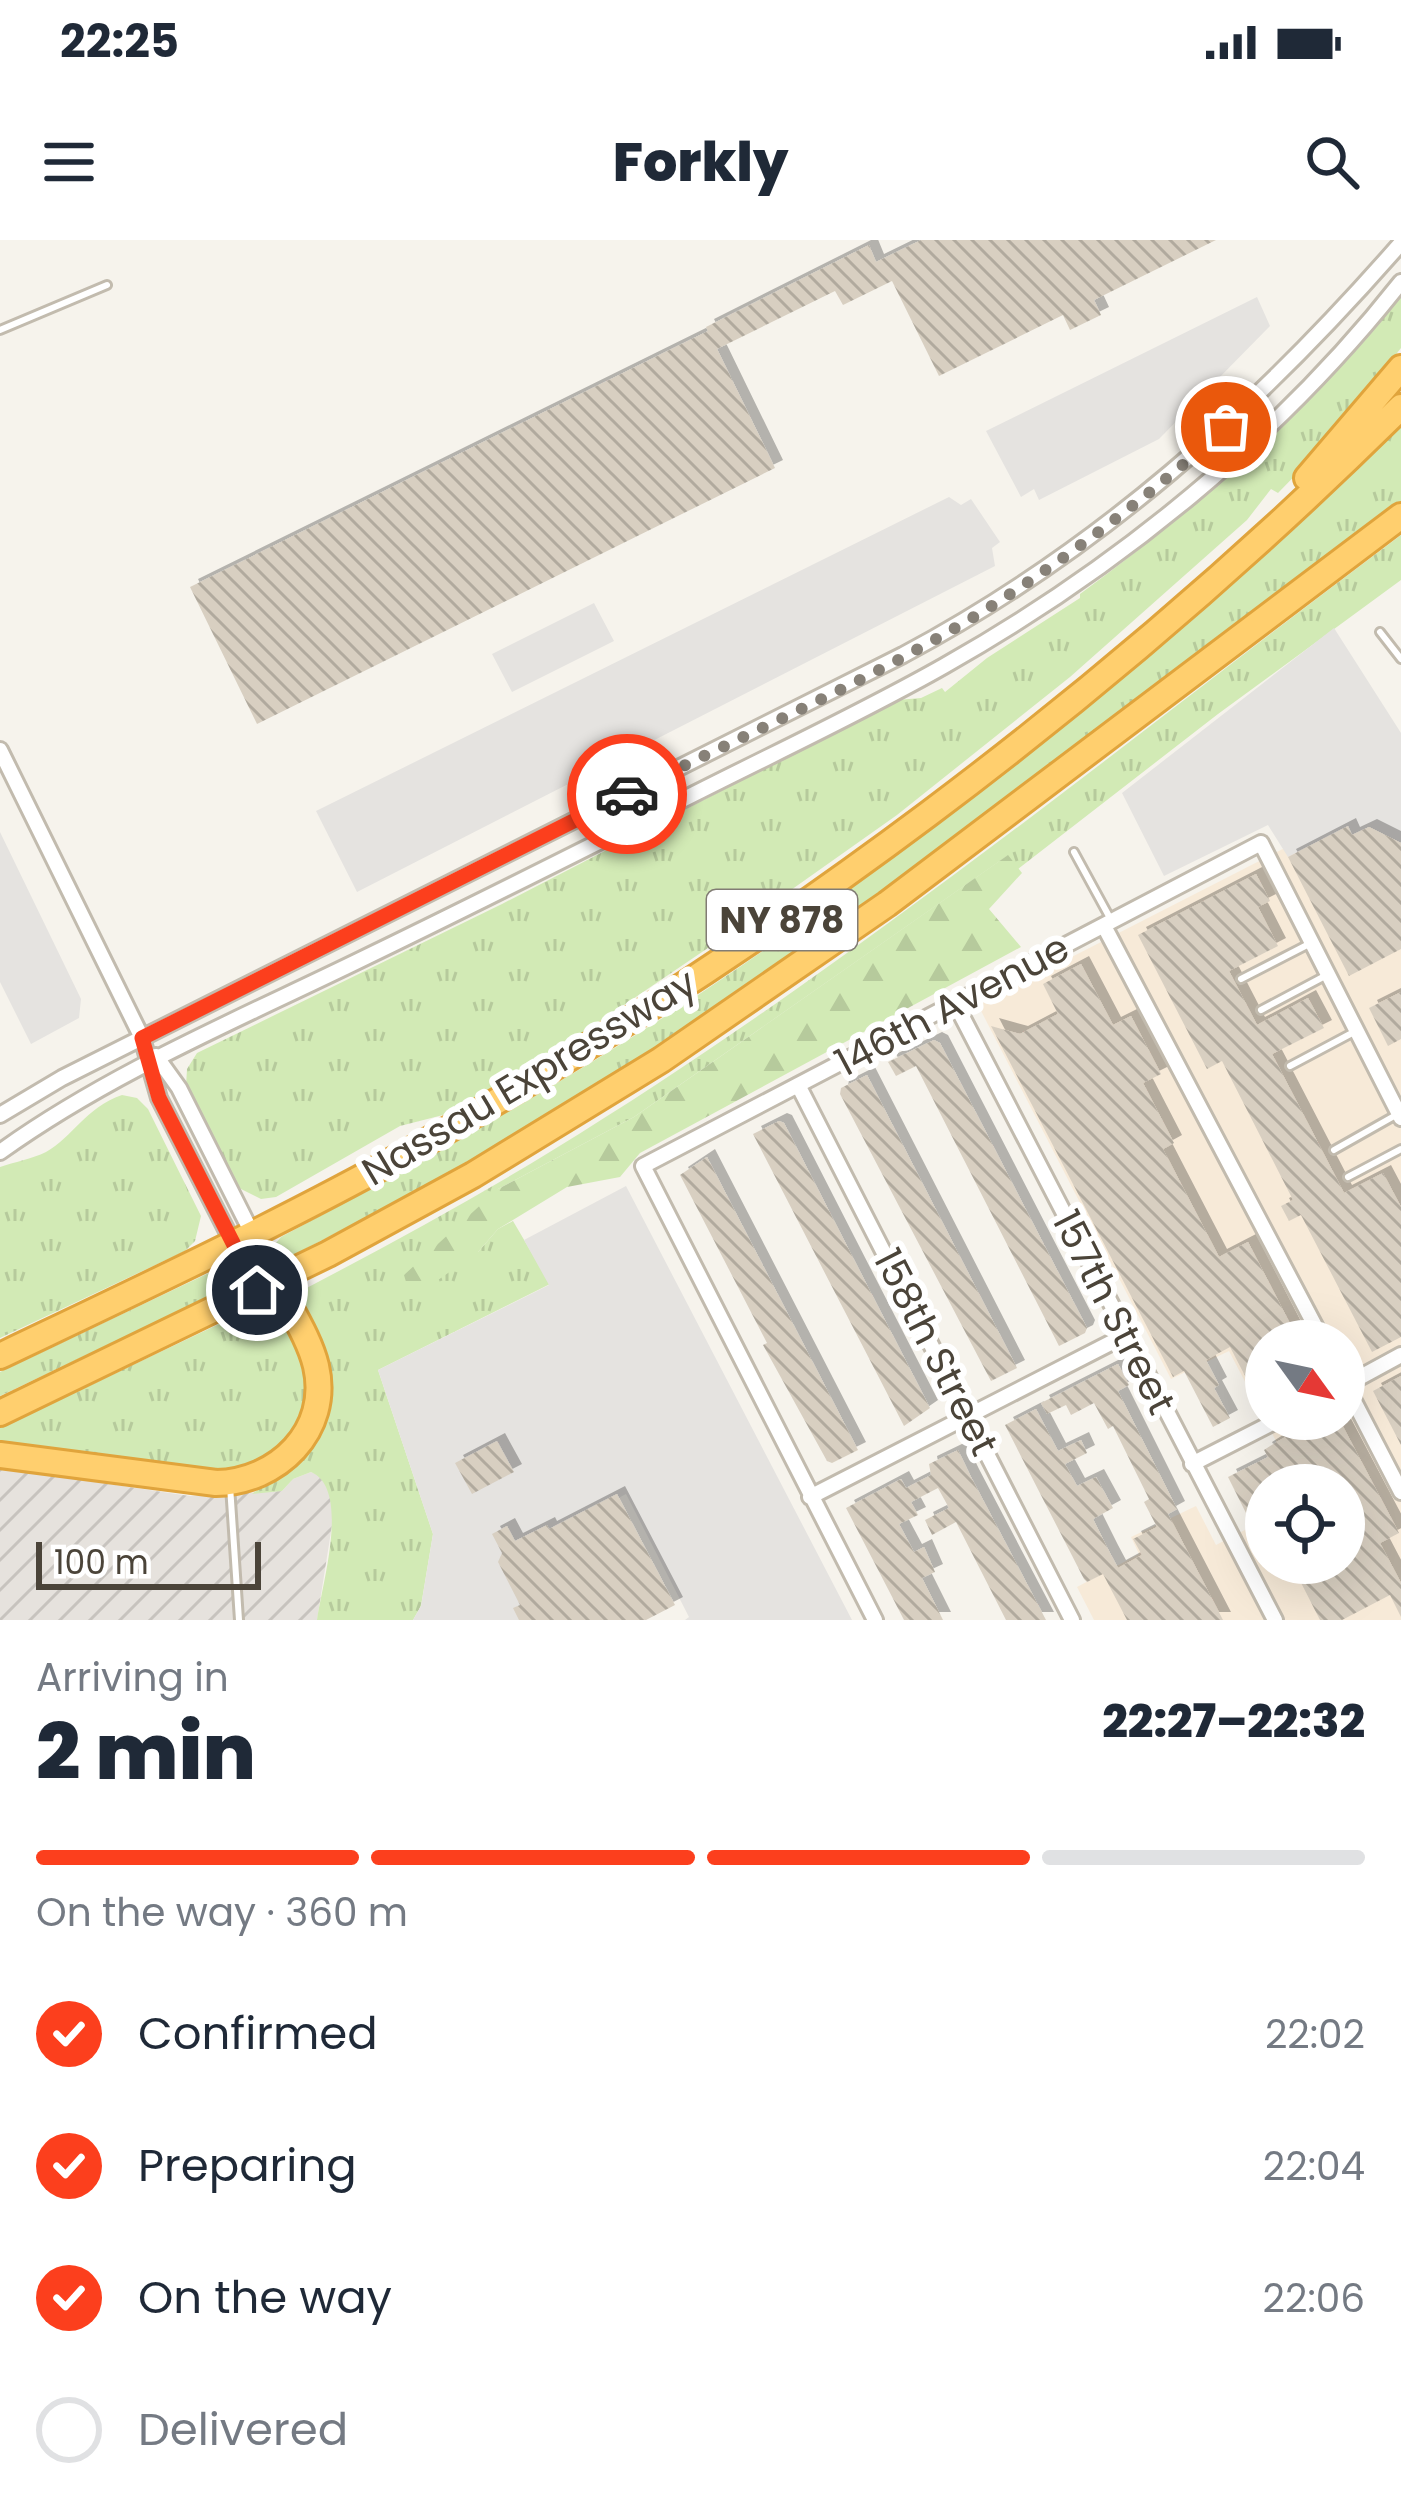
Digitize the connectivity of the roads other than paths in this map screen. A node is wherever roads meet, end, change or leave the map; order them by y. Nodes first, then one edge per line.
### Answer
1 (1401, 243) edge
2 (1401, 282) edge
3 (107, 285) dead end
4 (0, 330) edge
5 (1401, 368) edge
6 (1401, 407) edge
7 (1401, 516) edge
8 (1175, 613) junction
9 (1380, 632) dead end
10 (1401, 658) edge
11 (0, 750) edge
12 (1073, 852) dead end
13 (1108, 924) junction
14 (1312, 942) junction
15 (1328, 974) junction
16 (1241, 979) dead end
17 (955, 1003) junction
18 (1261, 1010) dead end
19 (1357, 1030) junction
20 (142, 1038) junction
21 (154, 1062) junction
22 (1290, 1066) dead end
23 (798, 1085) junction
24 (0, 1115) edge
25 (1400, 1116) edge
26 (1401, 1149) edge
27 (1334, 1150) dead end
28 (0, 1152) edge
29 (1348, 1177) dead end
30 (243, 1240) junction
31 (266, 1286) junction
32 (1312, 1320) edge
33 (1126, 1335) junction
34 (1401, 1355) edge
35 (0, 1356) edge
36 (1365, 1374) edge
37 (0, 1413) edge
38 (970, 1415) junction
39 (1365, 1423) edge
40 (1245, 1437) edge
41 (0, 1455) edge
42 (1192, 1464) junction
43 (230, 1483) junction
44 (1401, 1492) edge
45 (810, 1497) junction
46 (239, 1620) edge
47 (874, 1620) edge
48 (1072, 1620) edge
49 (1275, 1620) edge

1 - 20 street
2 - 21 street
3 - 4 lane
5 - 8 highway
6 - 8 highway, Nassau Expressway / NY 878
7 - 31 highway, Nassau Expressway / NY 878
8 - 30 highway, Nassau Expressway / NY 878
9 - 10 lane
11 - 20 street
12 - 13 lane
13 - 14 street, 146th Avenue
13 - 17 street, 146th Avenue
13 - 32 street
14 - 15 street
14 - 16 lane
15 - 18 lane
15 - 19 street
17 - 23 street, 146th Avenue
17 - 33 street, 157th Street
19 - 22 lane
19 - 25 street
20 - 21 street
20 - 24 street
21 - 28 street
21 - 30 street
21 - 30 street
23 - 38 street, 158th Street
23 - 45 street, 146th Avenue
25 - 27 lane
26 - 29 lane
30 - 31 street
30 - 35 highway, Nassau Expressway / NY 878
31 - 37 highway, Nassau Expressway / NY 878
31 - 43 highway
33 - 38 street
33 - 42 street, 157th Street
34 - 36 street
38 - 45 street
38 - 48 street, 158th Street
39 - 44 street
40 - 42 street
41 - 43 highway
42 - 49 street, 157th Street
43 - 46 lane
45 - 47 street

